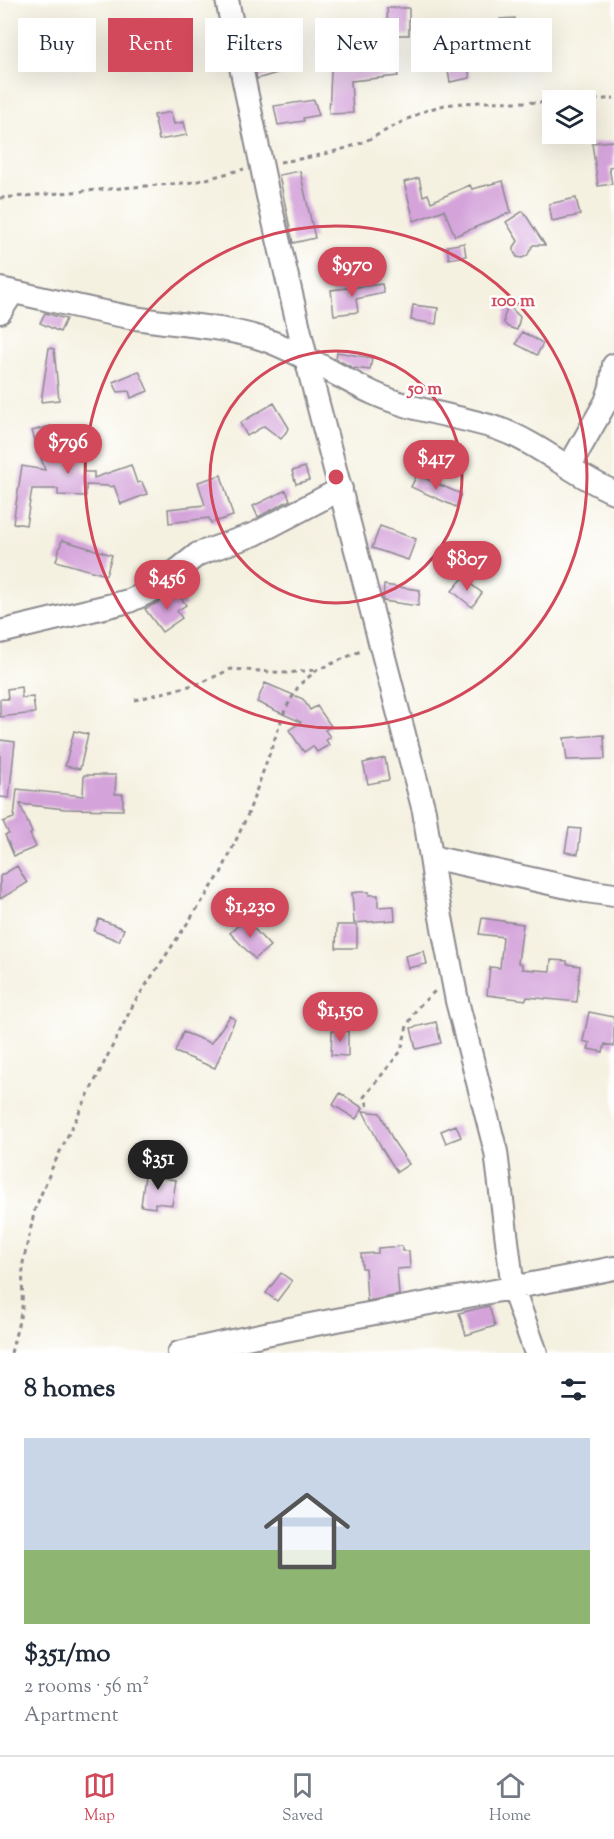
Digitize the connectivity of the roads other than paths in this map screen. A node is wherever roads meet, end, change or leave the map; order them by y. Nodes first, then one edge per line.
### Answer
1 (227, 0) edge
2 (7, 290) edge
3 (0, 312) edge
4 (306, 358) junction
5 (614, 365) edge
6 (569, 467) junction
7 (341, 489) junction
8 (614, 492) edge
9 (0, 632) edge
10 (431, 857) junction
11 (614, 895) edge
12 (614, 1268) edge
13 (513, 1289) junction
14 (179, 1353) edge
15 (537, 1353) edge

1 - 4 street
2 - 3 street
2 - 4 street
4 - 6 street
4 - 7 street
5 - 6 street
6 - 8 street
7 - 9 street
7 - 10 street
10 - 11 street
10 - 13 street
12 - 13 street
13 - 14 street
13 - 15 street

